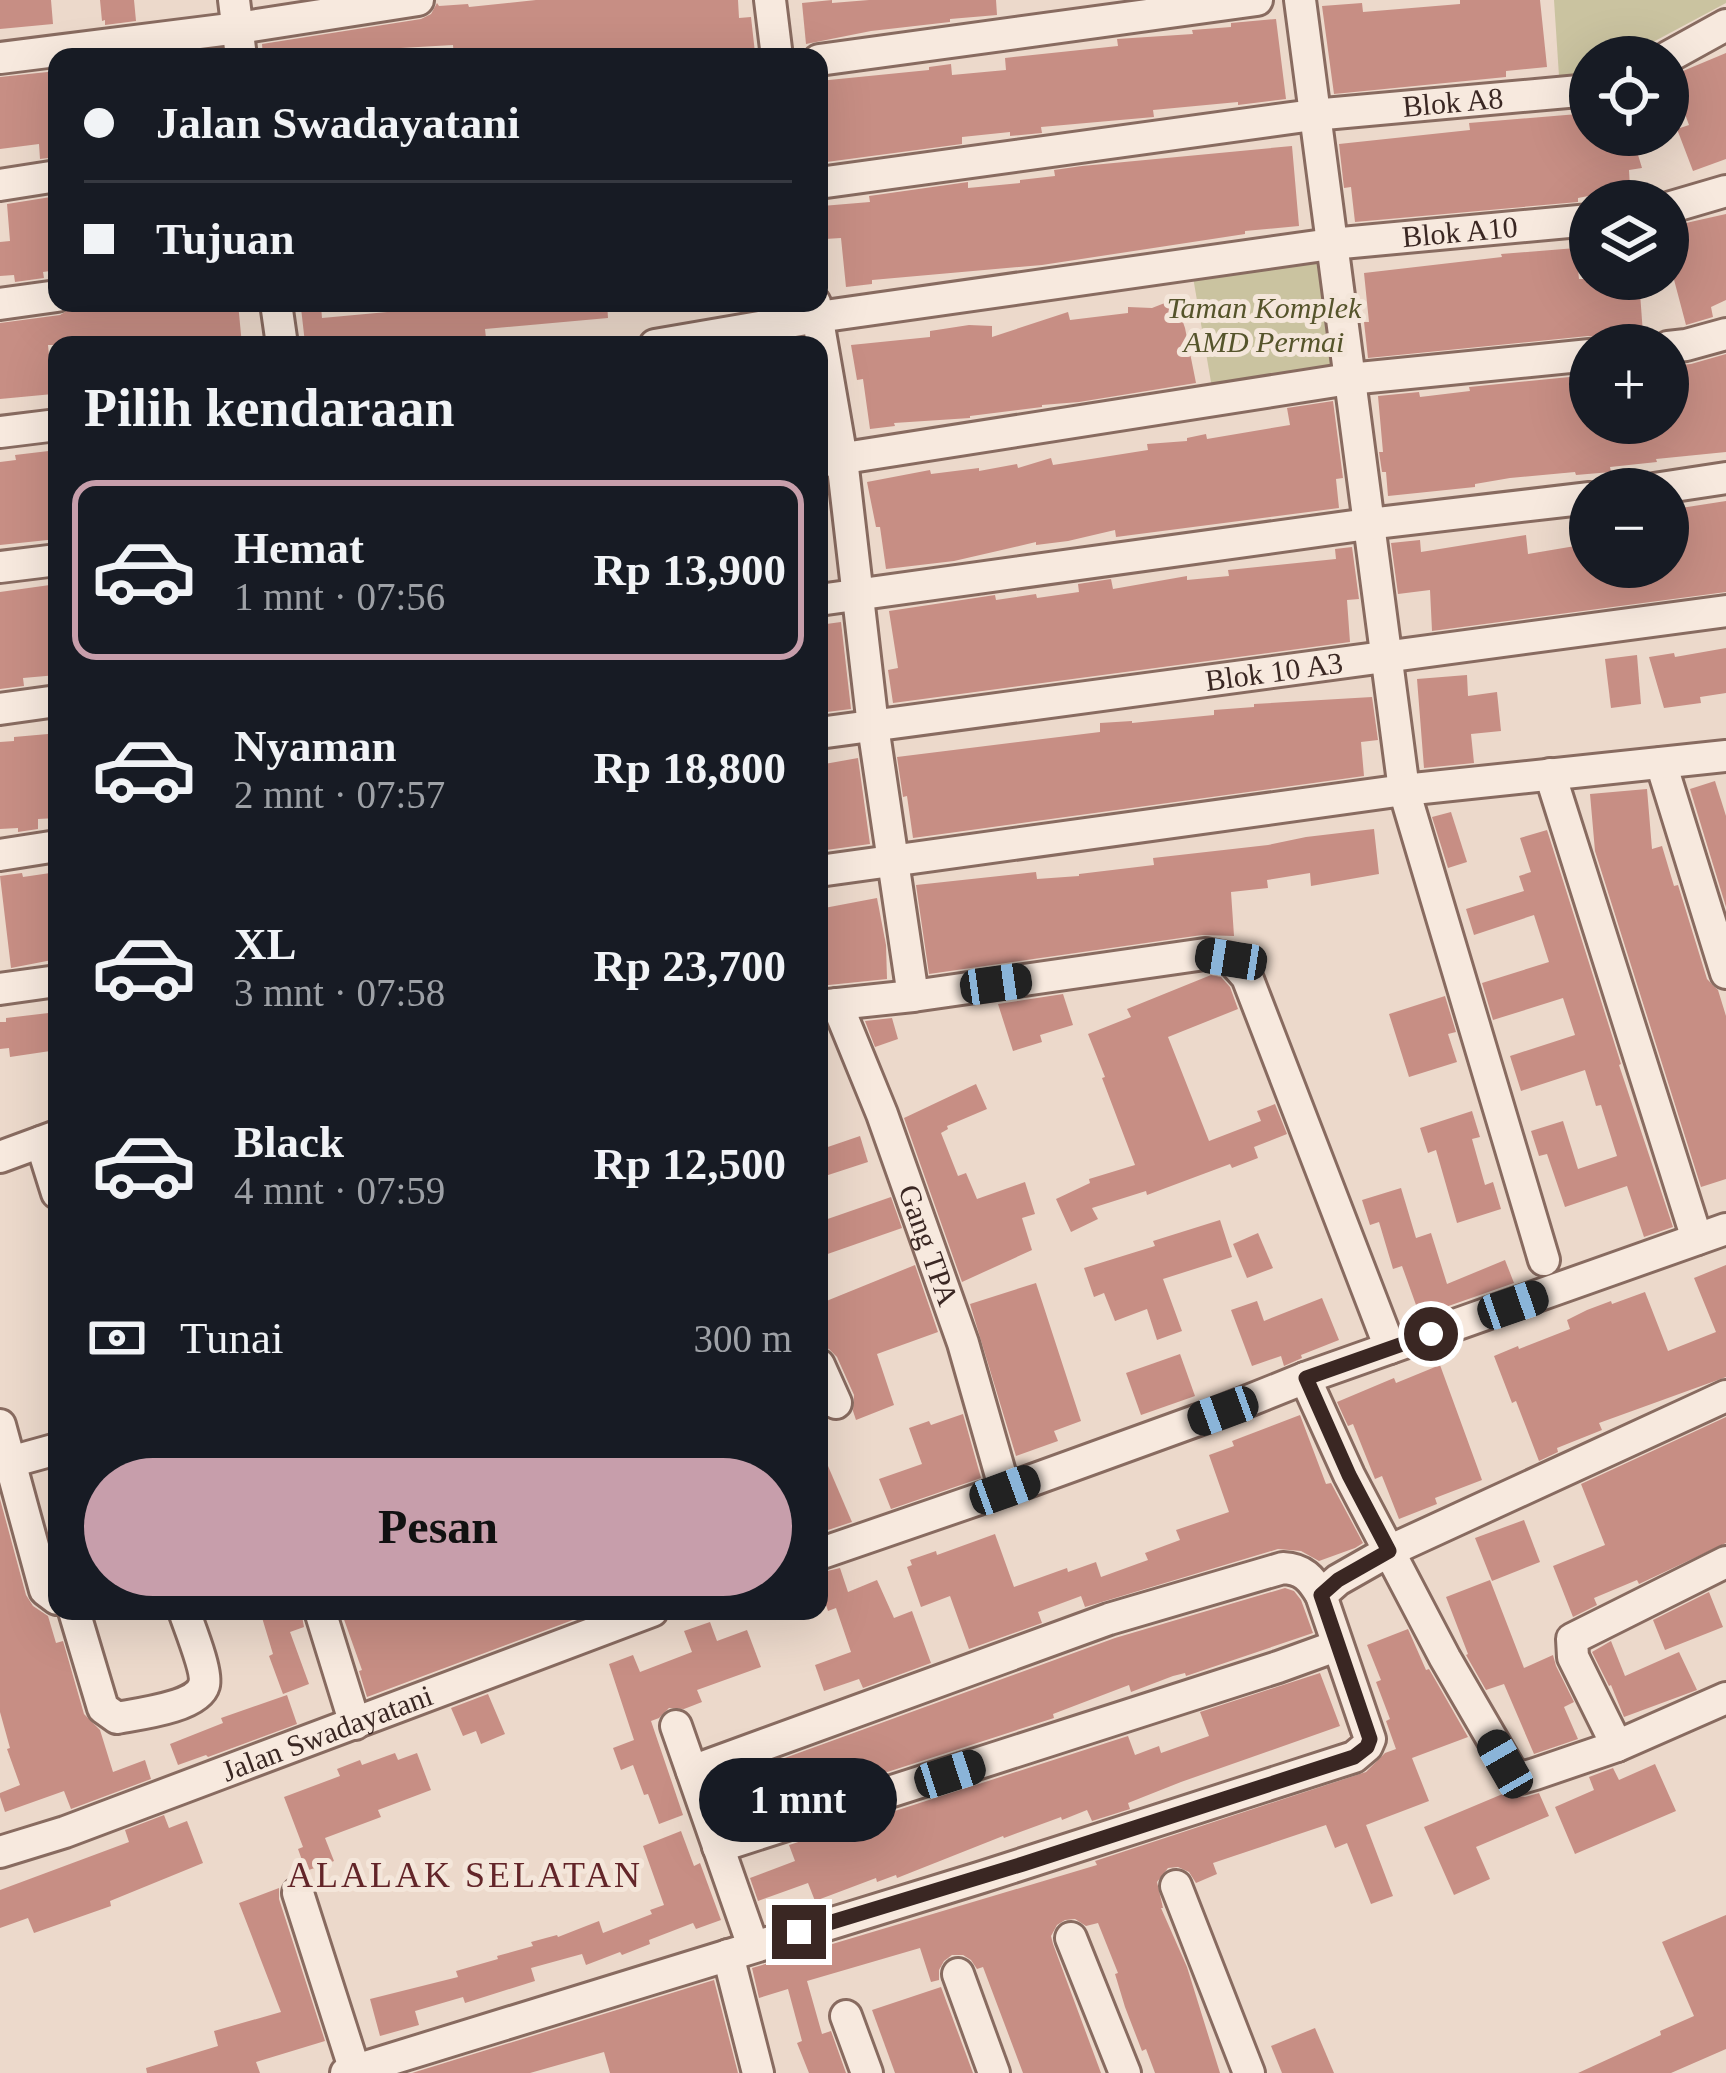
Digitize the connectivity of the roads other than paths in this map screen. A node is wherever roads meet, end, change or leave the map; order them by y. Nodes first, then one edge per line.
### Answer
1 (418, 0) edge
2 (770, 0) edge
3 (1257, 0) edge
4 (1300, 0) edge
5 (1726, 25) edge
6 (238, 28) edge
7 (1689, 45) edge
8 (79, 48) edge
9 (776, 48) edge
10 (48, 52) edge
11 (0, 58) edge
12 (828, 59) edge
13 (1569, 93) edge
14 (1313, 116) junction
15 (48, 177) edge
16 (828, 182) edge
17 (0, 184) edge
18 (1726, 191) edge
19 (1689, 202) edge
20 (1569, 222) edge
21 (1331, 244) junction
22 (48, 297) edge
23 (0, 304) edge
24 (828, 309) edge
25 (808, 312) edge
26 (1726, 334) edge
27 (697, 336) edge
28 (1689, 344) edge
29 (1569, 357) edge
30 (1349, 379) junction
31 (48, 426) edge
32 (828, 428) edge
33 (0, 432) edge
34 (831, 460) edge
35 (1726, 478) edge
36 (1689, 484) edge
37 (1569, 500) edge
38 (1368, 524) junction
39 (48, 561) edge
40 (0, 567) edge
41 (859, 595) junction
42 (828, 599) edge
43 (1726, 611) edge
44 (1386, 658) junction
45 (48, 702) edge
46 (0, 709) edge
47 (873, 726) junction
48 (828, 732) edge
49 (1726, 756) edge
50 (1660, 763) junction
51 (1550, 774) junction
52 (1403, 790) junction
53 (48, 847) edge
54 (0, 855) edge
55 (892, 861) junction
56 (828, 870) edge
57 (1726, 973) edge
58 (48, 982) edge
59 (0, 989) edge
60 (913, 996) junction
61 (828, 1005) edge
62 (48, 1139) edge
63 (0, 1157) edge
64 (1711, 1234) edge
65 (1544, 1260) dead end
66 (1390, 1348) junction
67 (1306, 1378) junction
68 (828, 1385) edge
69 (1726, 1396) edge
70 (836, 1403) dead end
71 (0, 1425) edge
72 (48, 1451) edge
73 (10, 1462) junction
74 (1005, 1490) junction
75 (828, 1551) edge
76 (1389, 1551) junction
77 (1726, 1562) edge
78 (48, 1592) edge
79 (1321, 1595) junction
80 (77, 1620) edge
81 (186, 1620) edge
82 (323, 1620) edge
83 (603, 1620) edge
84 (1336, 1646) junction
85 (1726, 1698) edge
86 (355, 1724) junction
87 (676, 1726) dead end
88 (1617, 1746) junction
89 (692, 1771) junction
90 (718, 1847) junction
91 (0, 1852) edge
92 (1176, 1886) dead end
93 (298, 1893) dead end
94 (1071, 1938) dead end
95 (741, 1950) junction
96 (958, 1974) dead end
97 (846, 2016) dead end
98 (350, 2072) edge
99 (758, 2073) edge
100 (868, 2073) edge
101 (994, 2073) edge
102 (1125, 2073) edge
103 (1249, 2073) edge

1 - 6 street
2 - 9 street
3 - 12 street
4 - 14 street
5 - 7 street
6 - 8 street
10 - 11 street
13 - 14 street, Blok A8
14 - 16 street, Blok A8
14 - 21 street
15 - 17 street
18 - 19 street
20 - 21 street, Blok A10
21 - 24 street, Blok A10
21 - 30 street
22 - 23 street
25 - 27 street, Blok A10
26 - 28 street
29 - 30 street
30 - 34 street
30 - 38 street
31 - 33 street
32 - 34 street
34 - 41 street
35 - 36 street
37 - 38 street
38 - 41 street
38 - 44 street
39 - 40 street
41 - 42 street
41 - 47 street
43 - 44 street, Blok 10 A3
44 - 47 street, Blok 10 A3
44 - 52 street
45 - 46 street
47 - 48 street, Blok 10 A3
47 - 55 street
49 - 50 street
50 - 51 street
50 - 57 street
51 - 52 street
51 - 64 street
52 - 55 street
52 - 65 street
53 - 54 street
55 - 56 street
55 - 60 street
58 - 59 street
60 - 61 street
60 - 66 street
61 - 74 street, Gang TPA
62 - 63 street
64 - 66 street
66 - 67 street
67 - 74 street
67 - 76 street
68 - 70 street
69 - 76 street
71 - 73 street
72 - 73 street
73 - 78 street
74 - 75 street
76 - 79 street
76 - 88 street
77 - 88 street
79 - 84 street
79 - 89 street
80 - 81 street
82 - 86 street
83 - 86 street, Jalan Swadayatani
84 - 90 street
84 - 95 street
85 - 88 street
86 - 91 street, Jalan Swadayatani
87 - 89 street
89 - 90 street
90 - 95 street
92 - 103 street
93 - 98 street
94 - 102 street
95 - 98 street
95 - 99 street
96 - 101 street
97 - 100 street

